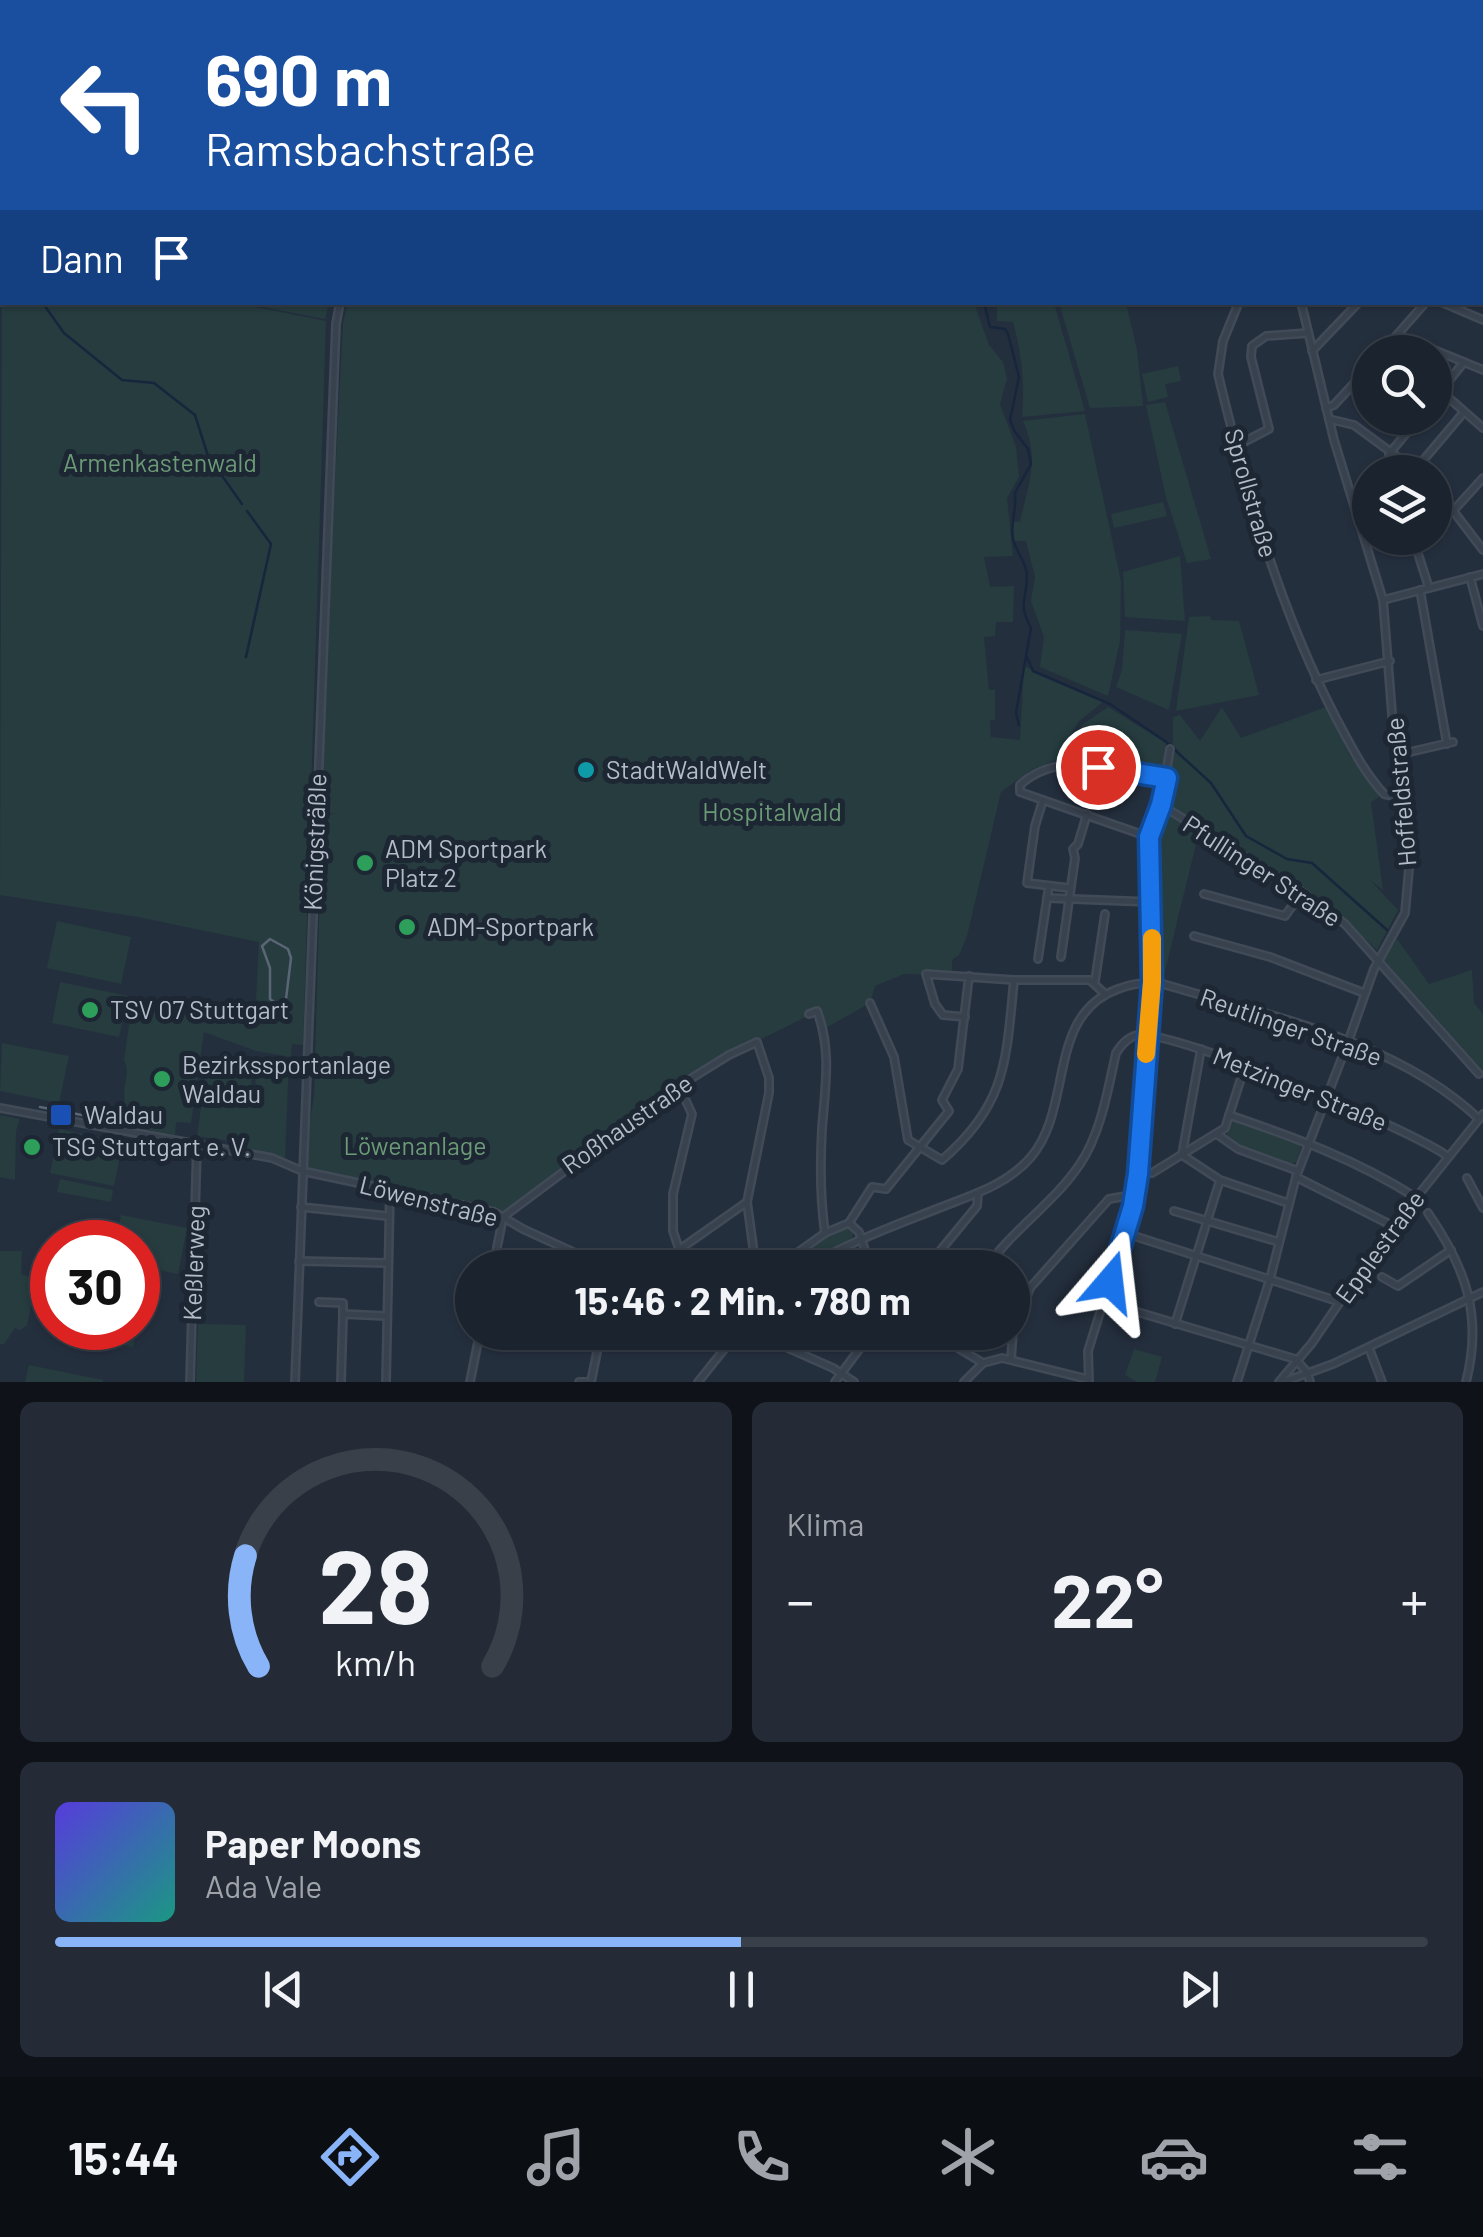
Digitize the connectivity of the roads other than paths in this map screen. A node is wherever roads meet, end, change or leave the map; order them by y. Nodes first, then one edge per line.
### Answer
1 (339, 305) edge
2 (1238, 305) edge
3 (1303, 305) edge
4 (1356, 305) edge
5 (1423, 305) edge
6 (1448, 305) edge
7 (1483, 320) edge
8 (1308, 333) junction
9 (1398, 335) edge
10 (1312, 351) junction
11 (1452, 357) edge
12 (1464, 362) junction
13 (1483, 370) edge
14 (1452, 377) edge
15 (1352, 386) edge
16 (1452, 401) edge
17 (1326, 408) junction
18 (1464, 412) junction
19 (1328, 419) junction
20 (1483, 428) edge
21 (1405, 435) edge
22 (1238, 445) junction
23 (1391, 452) junction
24 (1390, 455) edge
25 (1395, 455) edge
26 (1430, 455) edge
27 (1483, 478) edge
28 (1453, 511) joint
29 (1483, 550) edge
30 (1418, 555) edge
31 (1483, 574) edge
32 (1470, 577) junction
33 (1429, 588) junction
34 (1420, 590) junction
35 (1383, 600) junction
36 (1483, 626) edge
37 (1390, 661) junction
38 (1316, 680) junction
39 (1170, 749) dead end
40 (1397, 755) junction
41 (1167, 778) junction
42 (1398, 797) junction
43 (1043, 800) junction
44 (1161, 805) junction
45 (1087, 814) junction
46 (1149, 837) junction
47 (1049, 886) junction
48 (1070, 888) junction
49 (1302, 892) junction
50 (1204, 894) dead end
51 (1047, 898) junction
52 (1069, 898) junction
53 (1151, 902) junction
54 (1106, 914) dead end
55 (1194, 936) dead end
56 (1060, 957) dead end
57 (1038, 959) dead end
58 (1380, 959) junction
59 (969, 976) junction
60 (1014, 980) junction
61 (1095, 981) junction
62 (1152, 982) junction
63 (1364, 993) junction
64 (1105, 994) junction
65 (870, 1004) dead end
66 (809, 1014) dead end
67 (965, 1017) junction
68 (1148, 1036) junction
69 (1348, 1042) junction
70 (1200, 1049) junction
71 (1245, 1066) junction
72 (1479, 1074) dead end
73 (679, 1086) junction
74 (1324, 1100) junction
75 (0, 1108) edge
76 (1230, 1115) junction
77 (1481, 1117) edge
78 (1218, 1134) junction
79 (1308, 1142) junction
80 (198, 1145) junction
81 (918, 1148) junction
82 (1182, 1155) junction
83 (1447, 1156) junction
84 (302, 1171) junction
85 (1138, 1174) junction
86 (1297, 1174) junction
87 (1467, 1178) dead end
88 (1220, 1180) junction
89 (390, 1190) junction
90 (978, 1193) junction
91 (1134, 1194) junction
92 (1415, 1197) junction
93 (747, 1202) junction
94 (1288, 1203) junction
95 (301, 1207) junction
96 (1483, 1208) edge
97 (1174, 1211) dead end
98 (1428, 1213) dead end
99 (388, 1216) junction
100 (502, 1217) junction
101 (1206, 1220) junction
102 (849, 1222) junction
103 (1392, 1226) junction
104 (825, 1233) junction
105 (1125, 1233) junction
106 (862, 1239) junction
107 (1279, 1242) junction
108 (679, 1249) joint
109 (496, 1250) edge
110 (571, 1250) edge
111 (754, 1250) edge
112 (801, 1250) edge
113 (841, 1250) edge
114 (865, 1250) edge
115 (941, 1250) edge
116 (1000, 1250) edge
117 (1451, 1250) junction
118 (1196, 1255) junction
119 (299, 1261) junction
120 (388, 1263) junction
121 (1382, 1277) dead end
122 (1270, 1279) junction
123 (1483, 1292) edge
124 (1471, 1297) junction
125 (319, 1302) dead end
126 (1104, 1302) junction
127 (1340, 1302) junction
128 (343, 1314) junction
129 (386, 1316) junction
130 (1175, 1324) junction
131 (1248, 1345) junction
132 (1369, 1348) junction
133 (476, 1350) edge
134 (595, 1350) edge
135 (724, 1350) edge
136 (792, 1350) edge
137 (858, 1350) edge
138 (962, 1350) edge
139 (1010, 1358) junction
140 (1298, 1361) junction
141 (983, 1363) junction
142 (840, 1372) junction
143 (1307, 1372) junction
144 (1088, 1380) edge
145 (190, 1382) edge
146 (295, 1382) edge
147 (341, 1382) edge
148 (386, 1382) edge
149 (470, 1382) edge
150 (585, 1382) edge
151 (698, 1382) edge
152 (835, 1382) edge
153 (854, 1382) edge
154 (964, 1382) edge
155 (1237, 1382) edge
156 (1281, 1382) edge
157 (1310, 1382) edge
158 (1382, 1382) edge
159 (1466, 1382) edge

1 - 84 street, Königsträßle
2 - 22 street, Sprollstraße
3 - 8 street, Hoffeldstraße
4 - 10 street
5 - 9 street
6 - 7 street
8 - 10 street, Hoffeldstraße
8 - 22 street
10 - 17 street, Hoffeldstraße
11 - 12 street
12 - 13 street
12 - 14 street
15 - 17 street
16 - 18 street
17 - 19 street, Hoffeldstraße
18 - 20 street
18 - 26 street
19 - 23 street
19 - 35 street, Hoffeldstraße
21 - 23 street
22 - 38 street, Sprollstraße
23 - 24 street
23 - 25 street
27 - 28 street
28 - 29 street
30 - 33 street
31 - 32 street
32 - 33 street
32 - 36 street
33 - 34 street
34 - 35 street
34 - 40 street
35 - 37 street, Hoffeldstraße
37 - 38 street
37 - 40 street, Hoffeldstraße
38 - 42 street, Sprollstraße
39 - 41 street
40 - 42 street, Hoffeldstraße
41 - 43 street
41 - 44 street
42 - 58 street, Hoffeldstraße
43 - 45 street
43 - 47 street
44 - 46 street
44 - 49 street, Pfullinger Straße
45 - 46 street
45 - 48 street
46 - 53 street
47 - 48 street
47 - 51 street
48 - 52 street
49 - 50 street
49 - 58 street, Pfullinger Straße
51 - 52 street
51 - 57 street
52 - 53 street
52 - 56 street
53 - 62 street
54 - 61 street
55 - 63 street
58 - 63 street, Hoffeldstraße
58 - 72 street, Pfullinger Straße
59 - 60 street
59 - 67 street
59 - 67 street
60 - 61 street
60 - 81 street
61 - 64 street
62 - 64 street
62 - 68 street
62 - 69 street, Reutlinger Straße
63 - 69 street, Hoffeldstraße
64 - 90 street
65 - 81 street
66 - 104 street
67 - 81 street
68 - 70 street, Metzinger Straße
68 - 85 street
68 - 116 street
69 - 74 street, Hoffeldstraße
69 - 77 street, Reutlinger Straße
70 - 71 street, Metzinger Straße
70 - 82 street
71 - 74 street, Metzinger Straße
71 - 76 street
73 - 93 street, Roßhaustraße
73 - 100 street, Roßhaustraße
73 - 108 street
74 - 79 street, Hoffeldstraße
74 - 83 street, Metzinger Straße
75 - 80 street, Löwenstraße
76 - 78 street
76 - 79 street
77 - 83 street, Epplestraße
78 - 82 street
78 - 86 street
79 - 86 street, Hoffeldstraße
79 - 92 street
80 - 84 street, Löwenstraße
80 - 145 street, Keßlerweg
81 - 102 street
82 - 85 street
82 - 88 street
83 - 92 street, Epplestraße
84 - 89 street, Löwenstraße
84 - 95 street, Königsträßle
85 - 91 street
86 - 94 street, Hoffeldstraße
86 - 103 street
87 - 96 street
88 - 94 street
88 - 101 street
89 - 99 street
89 - 100 street, Löwenstraße
90 - 106 street
90 - 115 street
91 - 105 street
91 - 139 street
92 - 103 street, Epplestraße
93 - 108 street
93 - 111 street
94 - 107 street, Hoffeldstraße
95 - 99 street
95 - 119 street, Königsträßle
97 - 101 street
98 - 117 street
99 - 120 street
100 - 109 street
100 - 110 street, Löwenstraße
101 - 107 street
101 - 118 street
102 - 104 street
102 - 106 street
103 - 127 street, Epplestraße
104 - 112 street
105 - 118 street
105 - 126 street
106 - 113 street
106 - 114 street
107 - 122 street, Hoffeldstraße
117 - 121 street
117 - 124 street
118 - 122 street
118 - 130 street
119 - 120 street
119 - 146 street, Königsträßle
120 - 129 street
122 - 127 street
122 - 131 street, Hoffeldstraße
123 - 124 street
124 - 132 street
124 - 159 street
125 - 128 street
126 - 130 street
126 - 144 street
127 - 140 street, Epplestraße
128 - 129 street
128 - 147 street
129 - 148 street
130 - 131 street
131 - 140 street
131 - 155 street, Hoffeldstraße
132 - 143 street
132 - 158 street
133 - 149 street
134 - 150 street
135 - 151 street
136 - 142 street
137 - 142 street
138 - 141 street
139 - 141 street
139 - 144 street
140 - 143 street
140 - 156 street, Epplestraße
141 - 154 street
142 - 152 street
142 - 153 street
143 - 156 street
143 - 157 street

